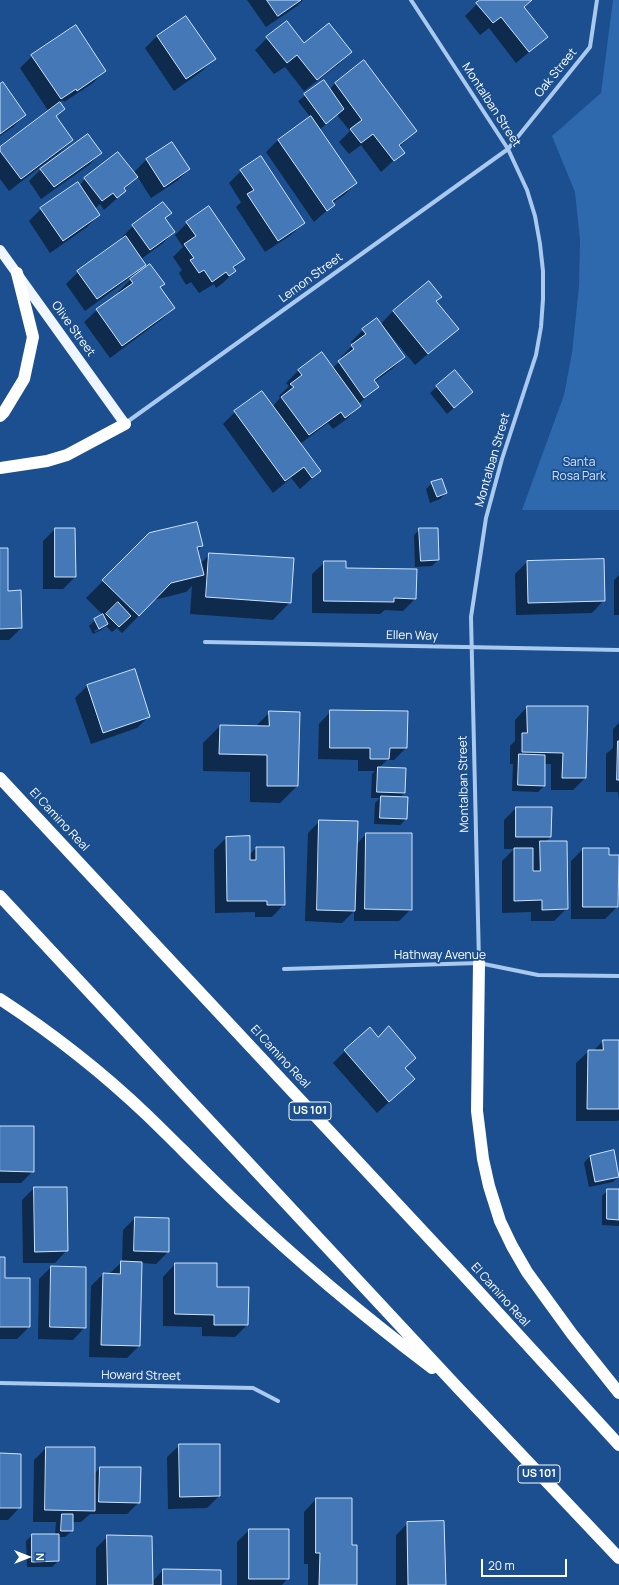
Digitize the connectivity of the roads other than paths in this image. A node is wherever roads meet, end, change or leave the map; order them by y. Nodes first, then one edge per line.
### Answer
1 (411, 0) edge
2 (597, 0) edge
3 (508, 149) junction
4 (0, 250) edge
5 (17, 273) junction
6 (0, 416) edge
7 (125, 424) junction
8 (0, 468) edge
9 (205, 642) dead end
10 (471, 648) junction
11 (619, 650) edge
12 (0, 778) edge
13 (0, 896) edge
14 (479, 963) junction
15 (284, 969) dead end
16 (619, 976) edge
17 (0, 998) edge
18 (0, 1383) edge
19 (459, 1389) junction
20 (619, 1393) edge
21 (278, 1402) dead end
22 (619, 1445) edge
23 (619, 1558) edge

1 - 3 street, Montalban Street
2 - 3 street, Oak Street
3 - 7 street, Lemon Street
3 - 10 street, Montalban Street
4 - 5 main road, Olive Street
5 - 6 highway
5 - 7 main road, Olive Street
7 - 8 highway
9 - 10 street, Ellen Way
10 - 11 street, Ellen Way
10 - 14 street, Montalban Street
12 - 22 highway, El Camino Real / US 101
13 - 19 highway, US 101
14 - 15 street, Hathway Avenue
14 - 16 street, Hathway Avenue
14 - 20 highway
17 - 19 highway
18 - 21 street, Howard Street
19 - 23 highway, US 101

